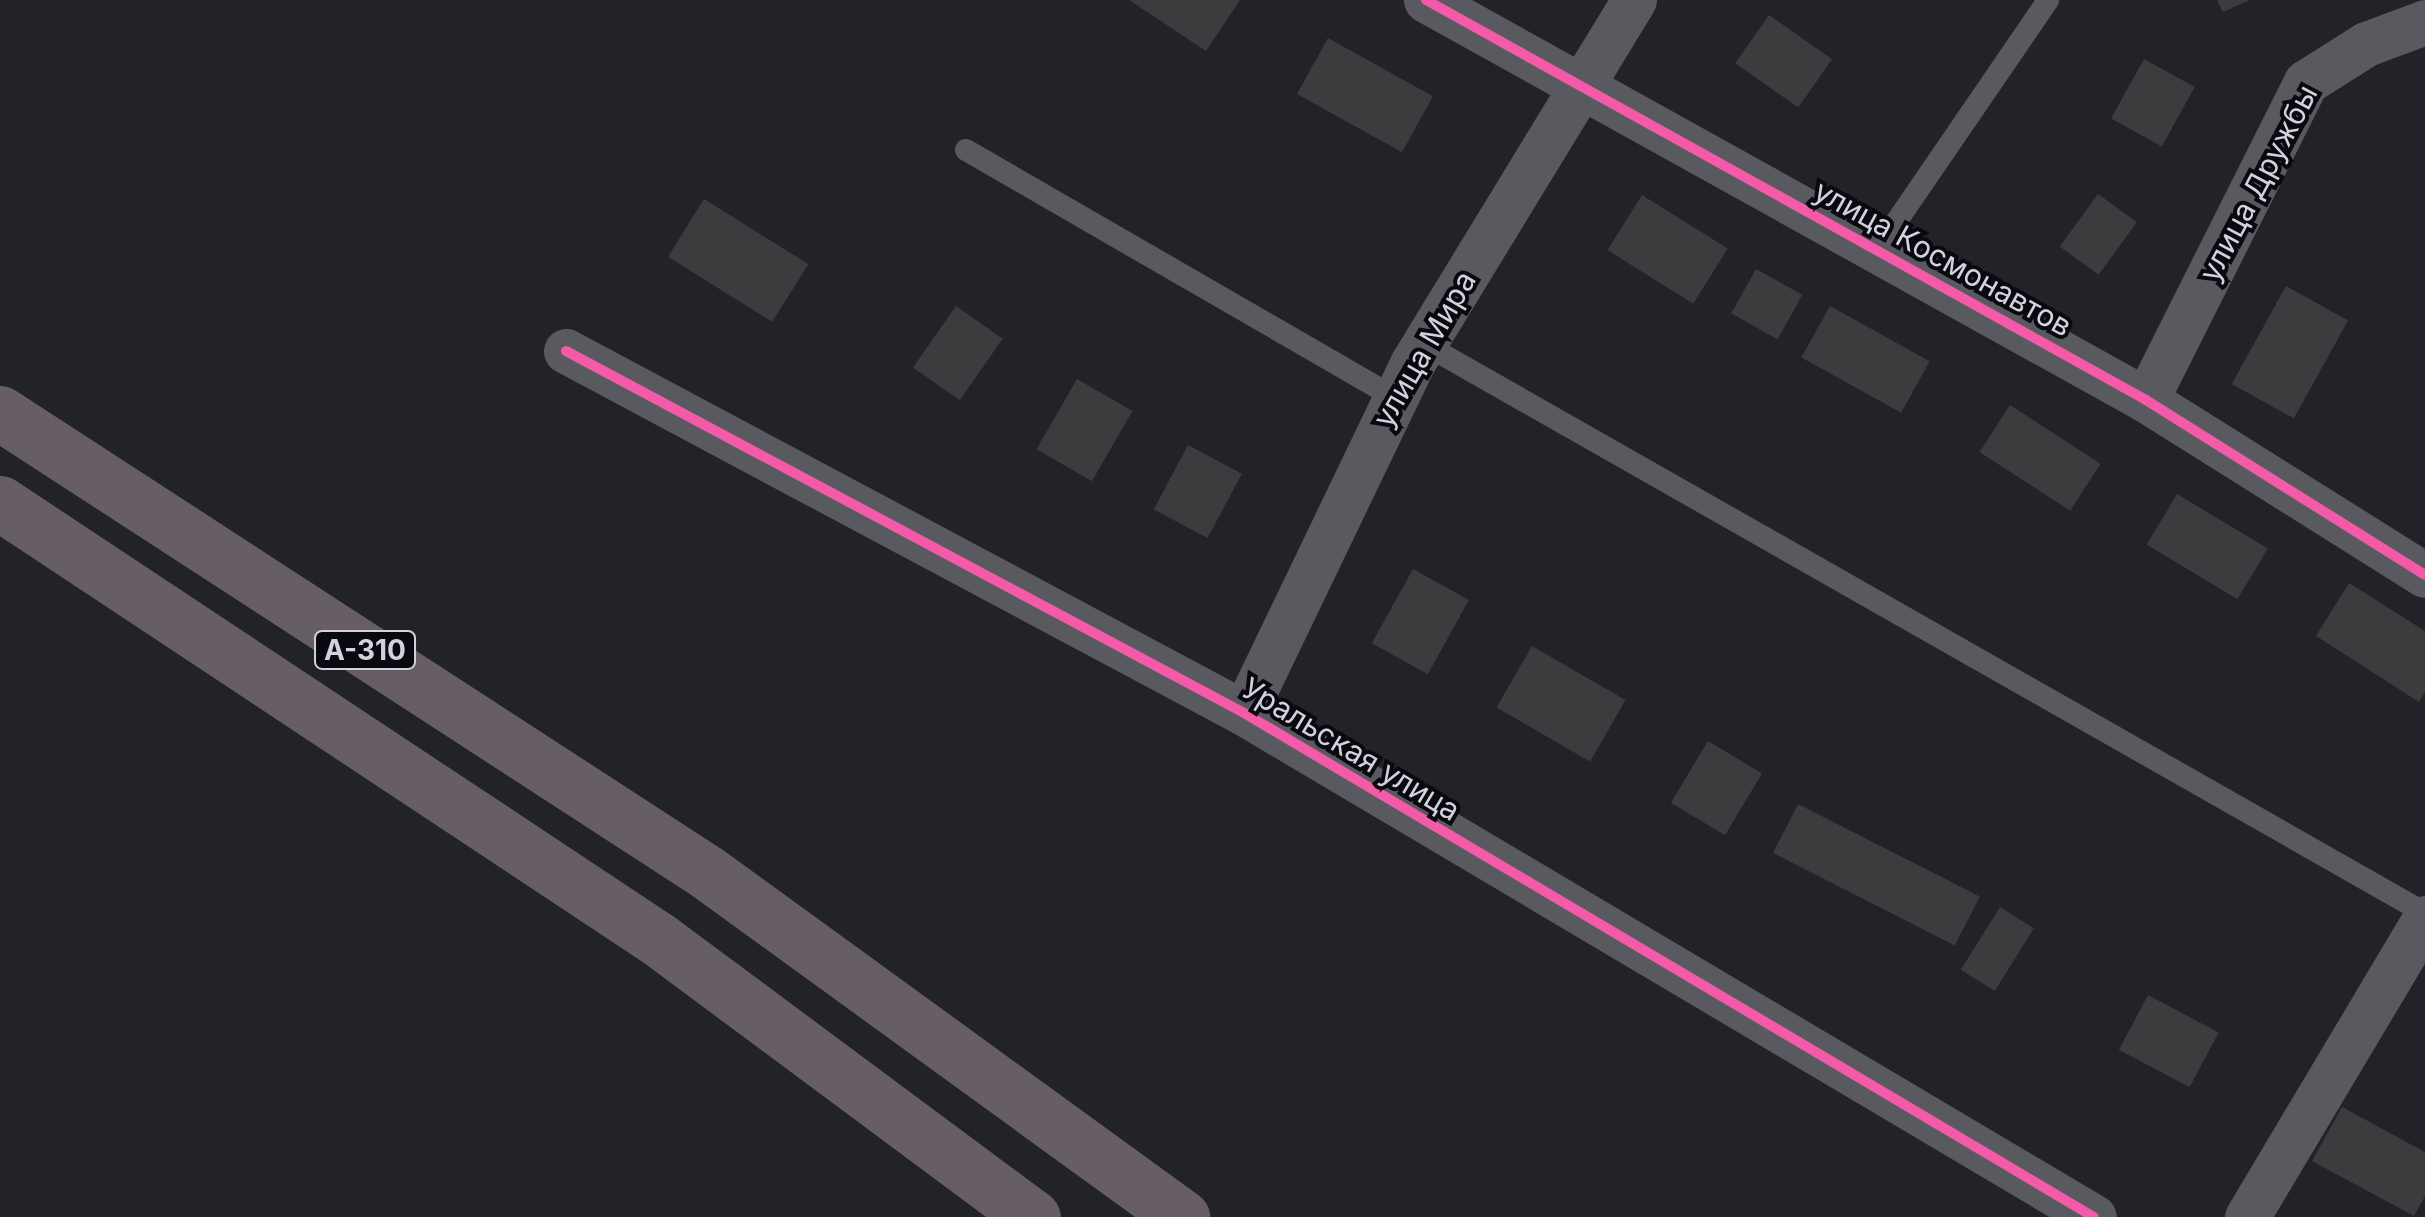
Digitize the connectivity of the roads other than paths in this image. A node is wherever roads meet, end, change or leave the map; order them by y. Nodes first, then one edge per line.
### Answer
1 (1426, 0) edge
2 (1634, 0) edge
3 (2048, 0) edge
4 (2425, 22) edge
5 (1582, 85) junction
6 (966, 150) dead end
7 (1877, 250) junction
8 (1424, 344) junction
9 (566, 351) dead end
10 (1394, 397) junction
11 (2146, 400) junction
12 (0, 413) edge
13 (0, 504) edge
14 (2425, 575) edge
15 (1244, 713) junction
16 (2425, 915) edge
17 (1033, 1217) edge
18 (1182, 1217) edge
19 (2094, 1217) edge
20 (2247, 1217) edge

1 - 5 street, улица Космонавтов
2 - 5 street, улица Мира
3 - 7 lane
4 - 11 street, улица Дружбы
5 - 7 street, улица Космонавтов
5 - 8 street, улица Мира
6 - 10 lane
7 - 11 street, улица Космонавтов
8 - 10 street, улица Мира
8 - 16 lane
9 - 15 street, Уральская улица
10 - 15 street, улица Мира
11 - 14 street, улица Космонавтов
12 - 18 highway, А-310
13 - 17 highway, А-310
15 - 19 street, Уральская улица
16 - 20 street

